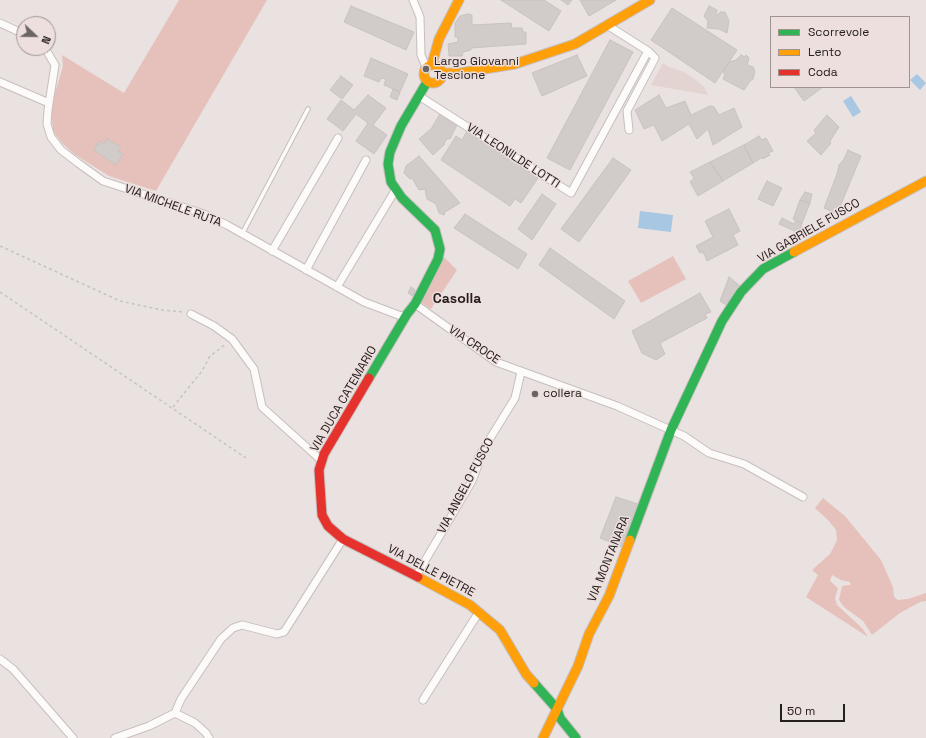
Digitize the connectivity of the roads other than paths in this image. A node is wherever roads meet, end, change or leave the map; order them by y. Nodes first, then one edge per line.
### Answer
1 (413, 0) edge
2 (459, 0) edge
3 (650, 0) edge
4 (0, 23) edge
5 (607, 25) junction
6 (16, 30) edge
7 (648, 51) junction
8 (50, 56) edge
9 (429, 66) junction
10 (442, 73) junction
11 (0, 82) edge
12 (428, 82) junction
13 (419, 96) junction
14 (49, 103) junction
15 (308, 109) dead end
16 (629, 130) dead end
17 (338, 138) dead end
18 (366, 160) dead end
19 (926, 181) edge
20 (396, 189) junction
21 (242, 234) junction
22 (272, 251) junction
23 (306, 270) junction
24 (337, 287) junction
25 (415, 304) junction
26 (191, 314) road end
27 (407, 314) junction
28 (522, 372) junction
29 (671, 430) junction
30 (322, 461) junction
31 (803, 497) dead end
32 (343, 539) junction
33 (416, 576) junction
34 (479, 612) junction
35 (0, 659) edge
36 (423, 700) dead end
37 (557, 710) junction
38 (175, 713) junction
39 (73, 738) edge
40 (115, 738) edge
41 (209, 738) edge
42 (543, 738) edge
43 (576, 738) edge

1 - 9 street
2 - 9 street
3 - 5 street
4 - 6 street
5 - 7 street
5 - 10 street
7 - 13 street, VIA LEONILDE LOTTI
7 - 16 street
8 - 14 street, VIA MICHELE RUTA
9 - 10 street
9 - 12 street
10 - 12 street
11 - 14 street
12 - 13 street, VIA DUCA CATEMARIO
13 - 20 street, VIA DUCA CATEMARIO
14 - 21 street, VIA MICHELE RUTA
15 - 21 lane
17 - 22 street
18 - 23 street
19 - 29 street, VIA GABRIELE FUSCO
20 - 24 street
20 - 25 street, VIA DUCA CATEMARIO
21 - 22 street, VIA MICHELE RUTA
22 - 23 street, VIA MICHELE RUTA
23 - 24 street, VIA MICHELE RUTA
24 - 27 street, VIA MICHELE RUTA
25 - 27 street, VIA DUCA CATEMARIO
25 - 28 street, VIA CROCE
26 - 30 street
27 - 30 street, VIA DUCA CATEMARIO
28 - 29 street, VIA CROCE
28 - 33 street, VIA ANGELO FUSCO
29 - 31 street, VIA CROCE
29 - 37 street, VIA MONTANARA
30 - 32 street, VIA DUCA CATEMARIO
32 - 33 street, VIA DELLE PIETRE
32 - 38 street
33 - 34 street, VIA DELLE PIETRE
34 - 36 street
34 - 37 street, VIA DELLE PIETRE
35 - 39 street
37 - 42 street, VIA MONTANARA
37 - 43 street, VIA DELLE PIETRE
38 - 40 street
38 - 41 street

